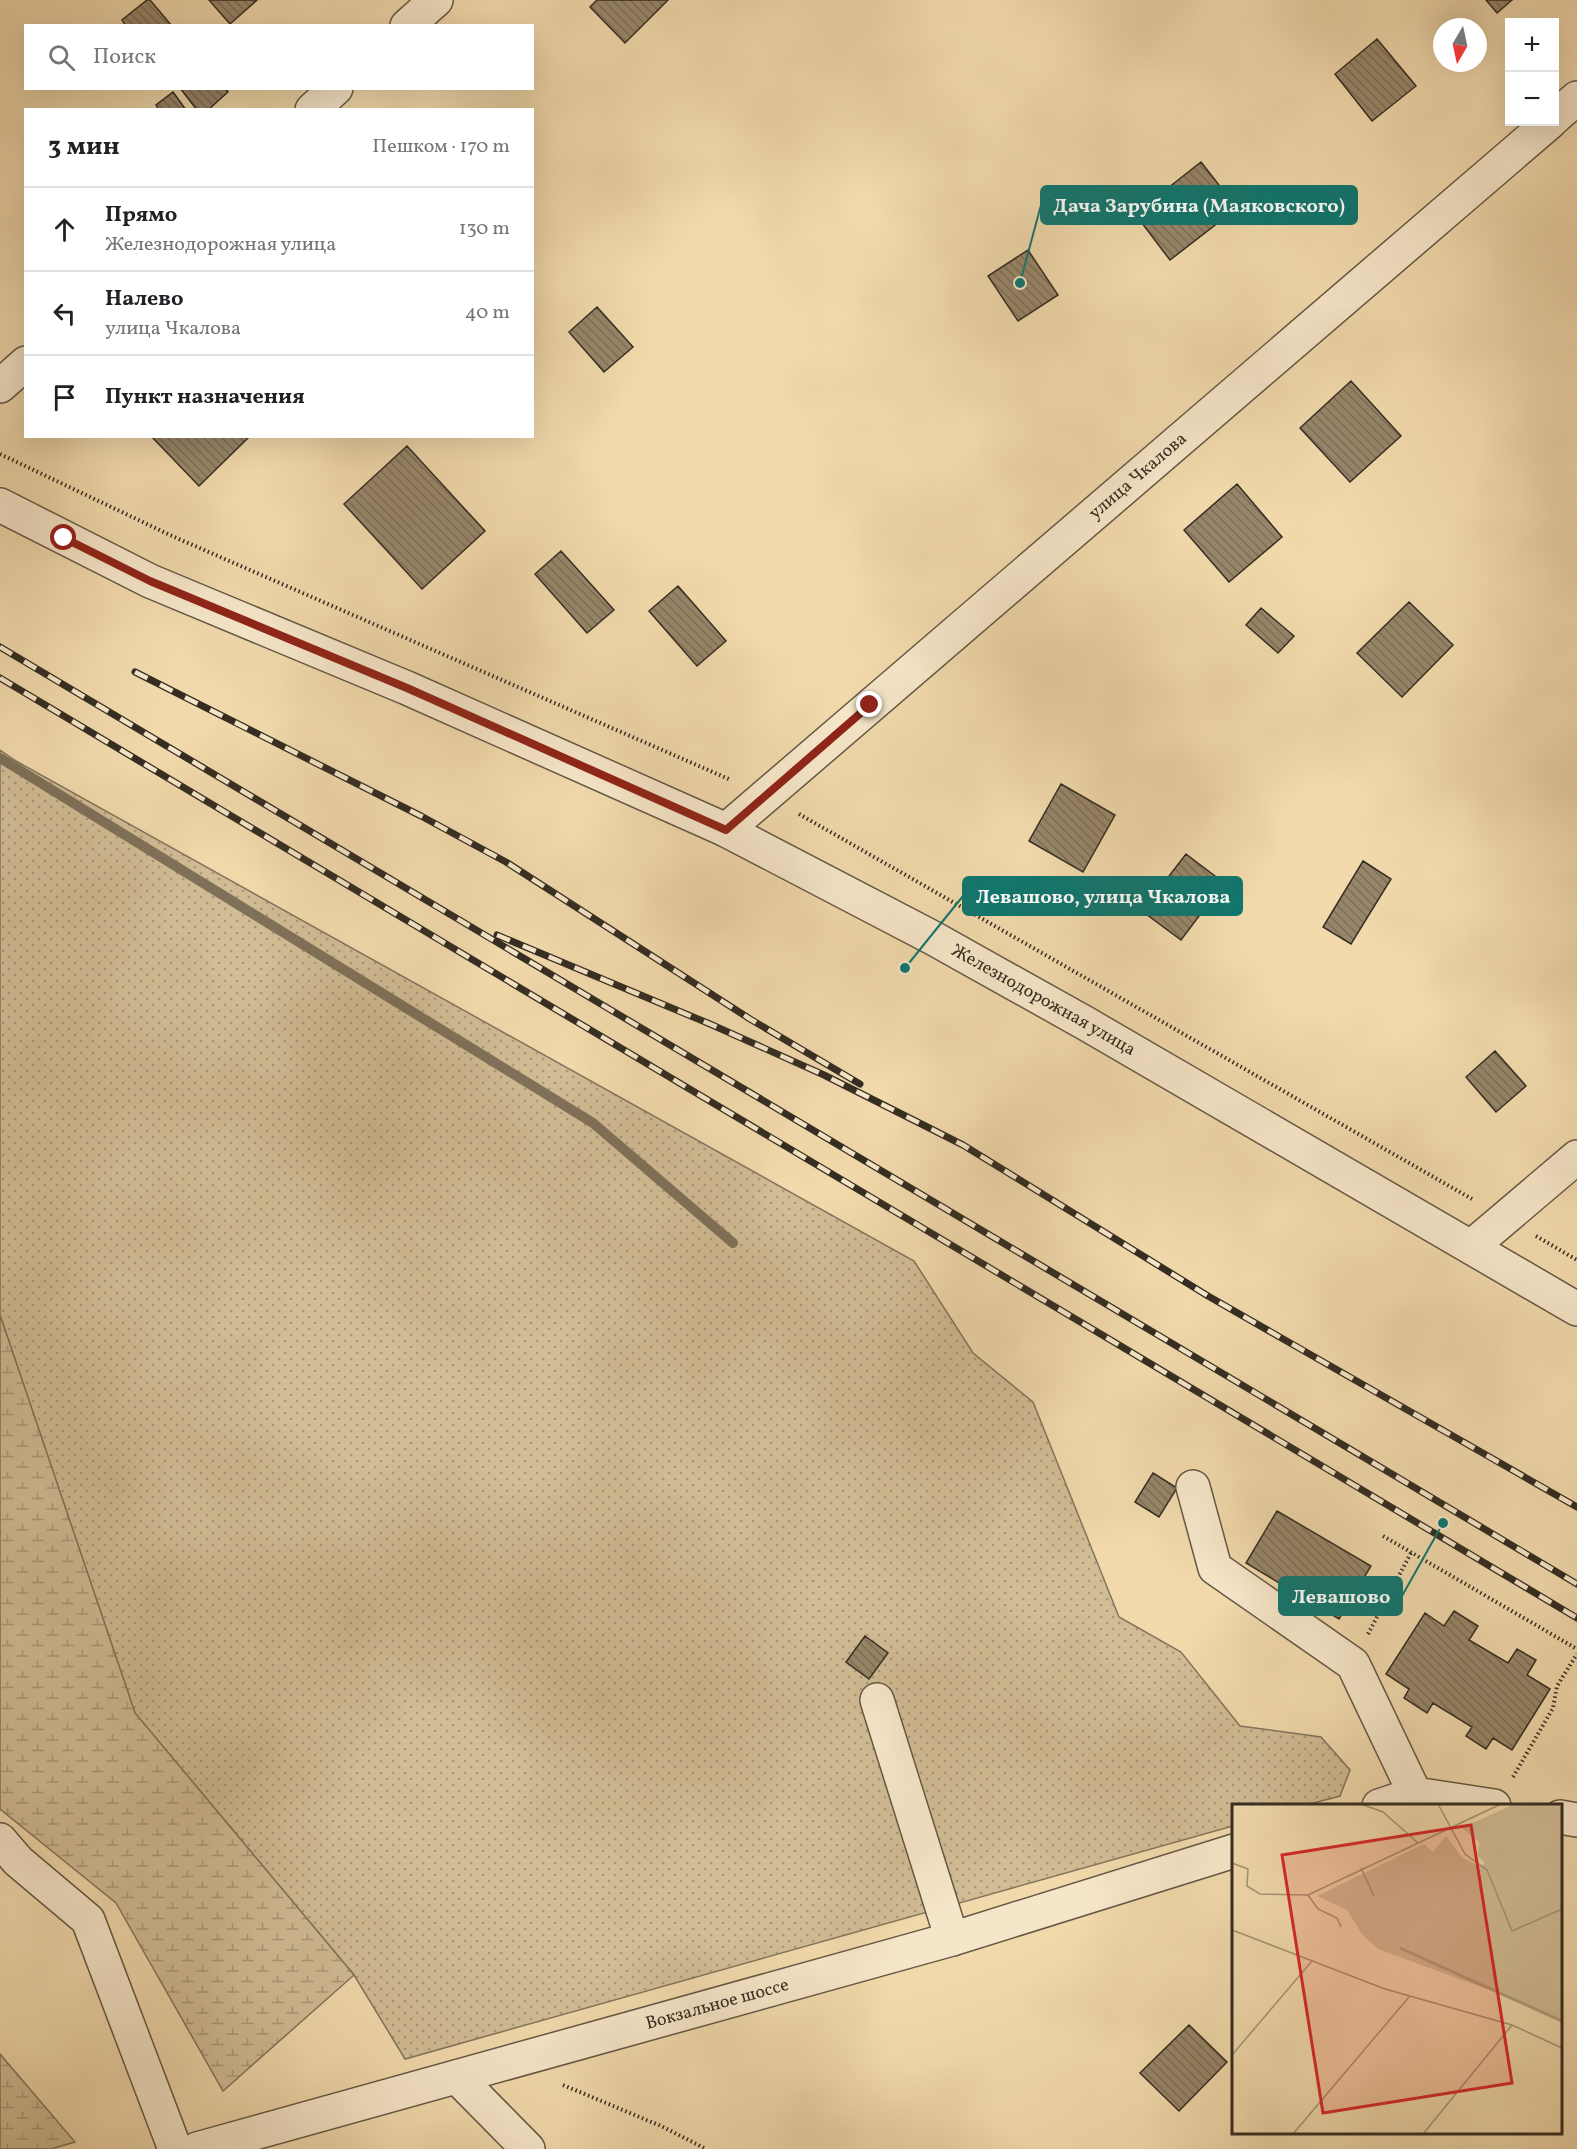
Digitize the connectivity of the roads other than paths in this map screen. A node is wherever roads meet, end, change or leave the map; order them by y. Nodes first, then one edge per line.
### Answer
1 (436, 0) edge
2 (409, 24) edge
3 (334, 90) edge
4 (1577, 98) edge
5 (314, 108) edge
6 (1559, 114) edge
7 (1545, 126) edge
8 (24, 365) edge
9 (0, 386) edge
10 (0, 505) edge
11 (726, 830) junction
12 (1577, 1157) edge
13 (1471, 1247) junction
14 (1577, 1309) edge
15 (1193, 1487) dead end
16 (877, 1700) dead end
17 (1415, 1794) junction
18 (1501, 1796) edge
19 (1385, 1804) edge
20 (1562, 1817) edge
21 (1577, 1820) edge
22 (0, 1840) edge
23 (1232, 1851) edge
24 (952, 1939) junction
25 (457, 2077) junction
26 (175, 2149) edge
27 (197, 2149) edge
28 (528, 2149) edge

1 - 2 street
3 - 5 street
4 - 6 street
7 - 11 street, улица Чкалова
8 - 9 street
10 - 11 street, Железнодорожная улица
11 - 13 street, Железнодорожная улица
12 - 13 street
13 - 14 street, Железнодорожная улица
15 - 17 street
16 - 24 street
17 - 18 street
17 - 19 street
20 - 21 street
22 - 26 street
23 - 24 street, Вокзальное шоссе
24 - 25 street, Вокзальное шоссе
25 - 27 street, Вокзальное шоссе
25 - 28 street

